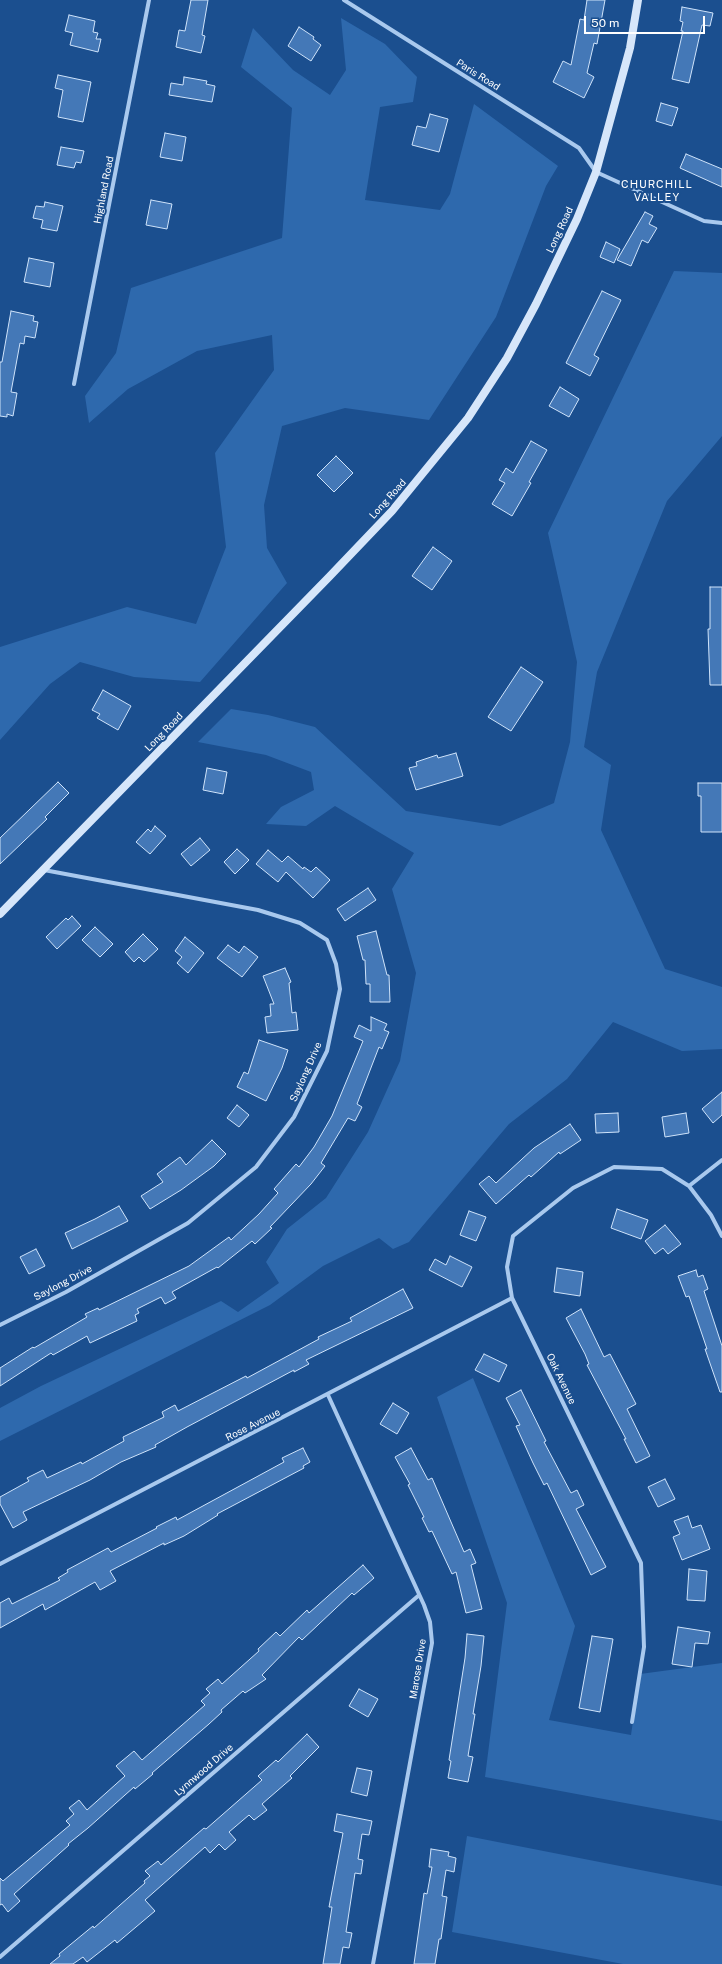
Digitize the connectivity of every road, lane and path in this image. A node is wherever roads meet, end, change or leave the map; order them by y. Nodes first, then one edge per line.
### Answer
1 (149, 0) edge
2 (344, 0) edge
3 (638, 0) edge
4 (596, 172) junction
5 (722, 224) edge
6 (74, 384) dead end
7 (44, 870) junction
8 (0, 914) edge
9 (722, 1160) edge
10 (689, 1186) junction
11 (722, 1236) edge
12 (512, 1298) junction
13 (0, 1325) edge
14 (328, 1395) junction
15 (0, 1564) edge
16 (418, 1596) junction
17 (632, 1722) dead end
18 (0, 1957) edge
19 (373, 1964) edge

1 - 6 street, Highland Road
2 - 4 street, Paris Road
3 - 4 street, Long Road
4 - 5 street
4 - 7 street, Long Road
7 - 8 street, Long Road
7 - 13 street, Saylong Drive
9 - 10 street
10 - 11 street
10 - 12 street, Oak Avenue
12 - 14 street, Rose Avenue
12 - 17 street, Oak Avenue
14 - 15 street, Rose Avenue
14 - 16 street, Marose Drive
16 - 18 street, Lynnwood Drive
16 - 19 street, Marose Drive

